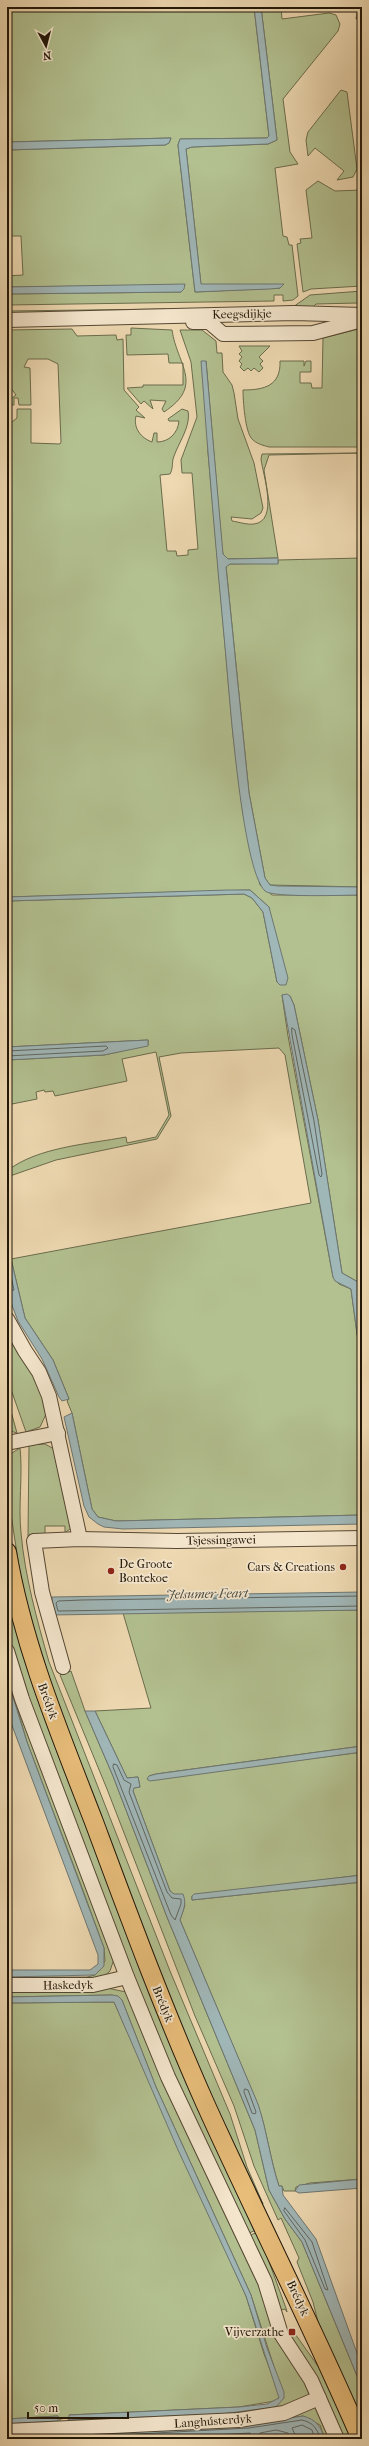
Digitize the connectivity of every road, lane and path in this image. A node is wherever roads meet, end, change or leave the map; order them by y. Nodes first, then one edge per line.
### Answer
1 (362, 315) edge
2 (121, 318) junction
3 (7, 320) edge
4 (362, 320) edge
5 (7, 1319) edge
6 (58, 1433) junction
7 (7, 1443) edge
8 (362, 1538) edge
9 (80, 1539) junction
10 (7, 1552) edge
11 (7, 1651) edge
12 (63, 1667) dead end
13 (127, 1977) junction
14 (7, 1985) edge
15 (320, 2398) junction
16 (7, 2431) edge
17 (337, 2439) edge
18 (361, 2439) edge

1 - 2 street, Keegsdijkje
2 - 3 street, Keegsdijkje
2 - 4 street, Keegsdijkje
5 - 6 street
6 - 7 street
6 - 9 street
8 - 9 street, Tsjessingawei
9 - 12 street, Tsjessingawei
10 - 18 main road, Brédyk
11 - 13 street, Brédyk
13 - 14 street, Haskedyk
13 - 15 street, Brédyk
15 - 16 street, Langhústerdyk
15 - 17 street, Brédyk

